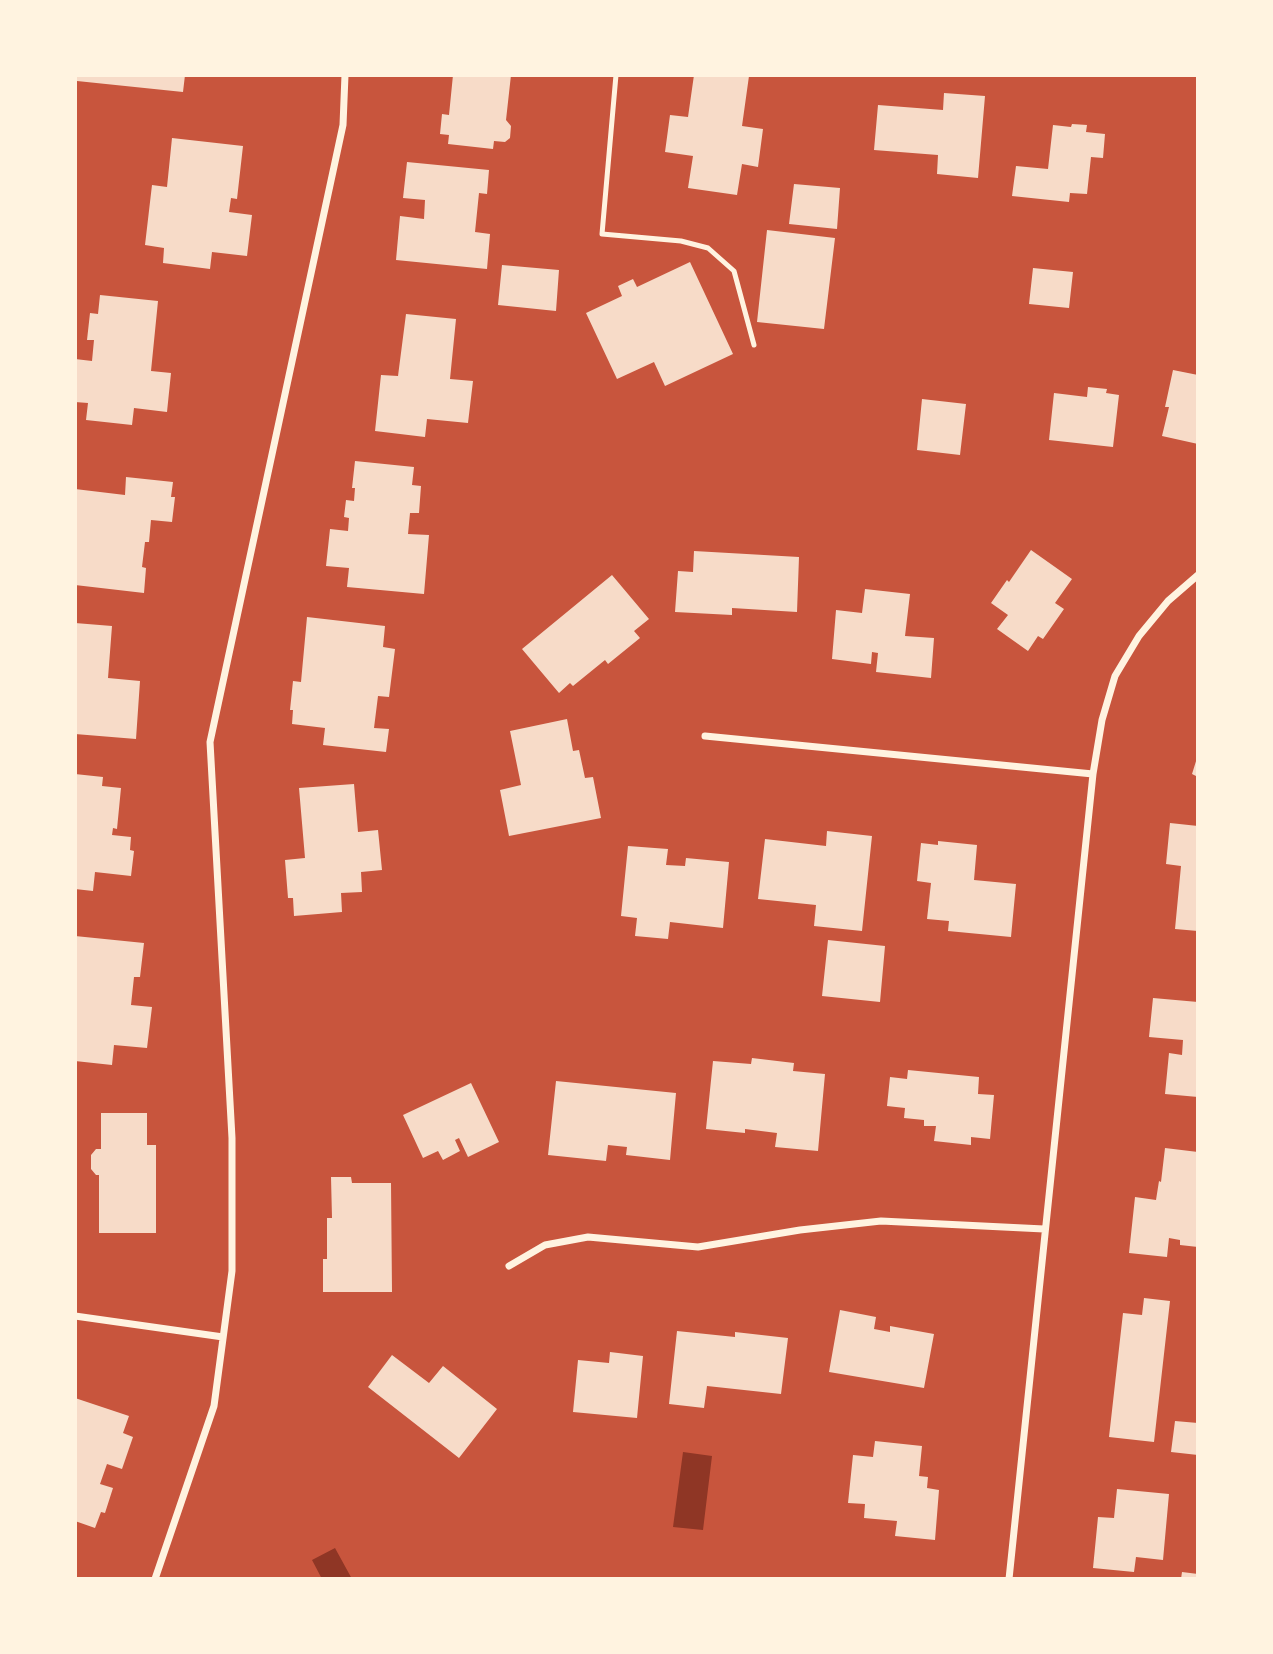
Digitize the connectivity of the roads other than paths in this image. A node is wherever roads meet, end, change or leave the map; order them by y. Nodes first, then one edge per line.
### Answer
1 (345, 75) edge
2 (616, 75) edge
3 (754, 345) dead end
4 (1198, 575) edge
5 (705, 736) dead end
6 (1093, 774) junction
7 (1044, 1229) junction
8 (509, 1266) dead end
9 (75, 1316) edge
10 (223, 1337) junction
11 (155, 1579) edge
12 (1009, 1579) edge

1 - 10 street
2 - 3 lane
4 - 6 street
5 - 6 street
6 - 7 street
7 - 8 street
7 - 12 street
9 - 10 street
10 - 11 street

